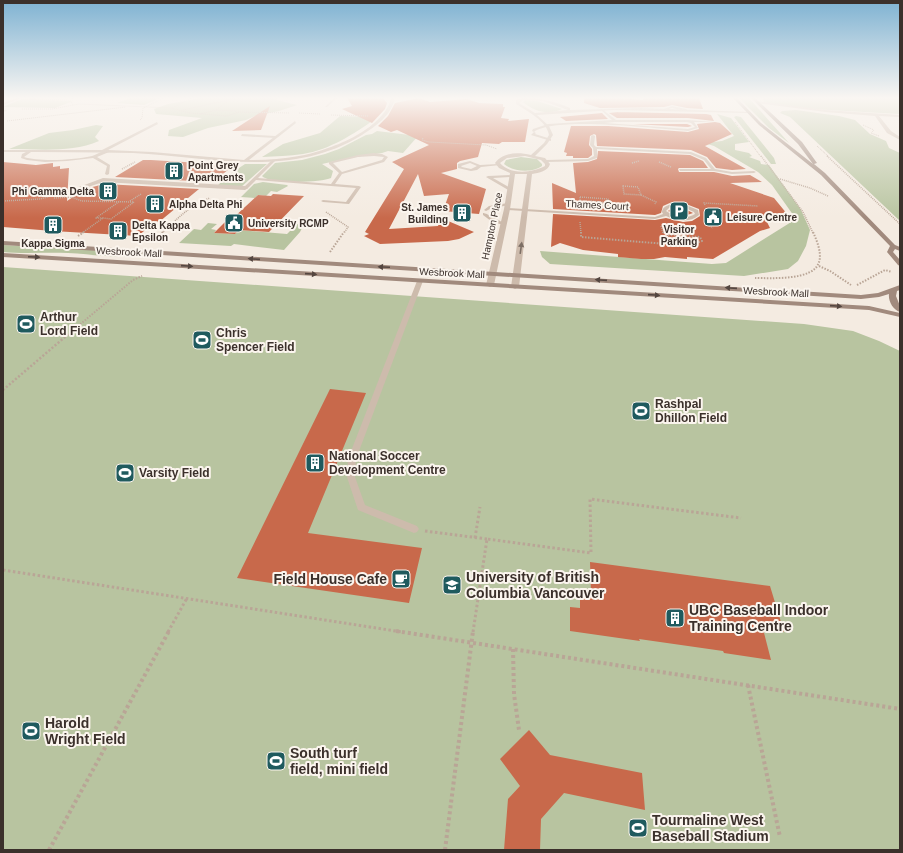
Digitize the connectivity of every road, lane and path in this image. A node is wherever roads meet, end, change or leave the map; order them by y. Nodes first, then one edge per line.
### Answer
1 (130, 138) edge
2 (274, 138) edge
3 (351, 138) edge
4 (423, 138) dead end
5 (543, 138) edge
6 (593, 138) edge
7 (748, 138) edge
8 (779, 138) edge
9 (795, 138) edge
10 (550, 140) joint
11 (813, 142) dead end
12 (595, 148) junction
13 (3, 151) edge
14 (30, 151) junction
15 (105, 151) junction
16 (501, 151) dead end
17 (152, 153) junction
18 (532, 156) junction
19 (94, 157) junction
20 (652, 160) dead end
21 (245, 161) junction
22 (273, 161) junction
23 (546, 162) junction
24 (498, 165) junction
25 (480, 166) dead end
26 (680, 170) joint
27 (714, 170) junction
28 (530, 172) junction
29 (754, 172) dead end
30 (341, 173) junction
31 (107, 174) joint
32 (512, 174) junction
33 (823, 174) junction
34 (256, 179) junction
35 (779, 179) junction
36 (103, 180) junction
37 (332, 185) junction
38 (82, 187) junction
39 (245, 188) joint
40 (510, 190) junction
41 (641, 195) junction
42 (71, 197) junction
43 (45, 198) junction
44 (212, 198) dead end
45 (830, 198) dead end
46 (594, 199) junction
47 (3, 201) edge
48 (120, 201) junction
49 (323, 201) dead end
50 (580, 201) junction
51 (590, 202) junction
52 (598, 202) junction
53 (608, 203) junction
54 (507, 206) junction
55 (758, 206) dead end
56 (706, 207) dead end
57 (665, 208) junction
58 (324, 210) dead end
59 (526, 210) junction
60 (667, 214) junction
61 (580, 217) dead end
62 (103, 218) junction
63 (503, 224) junction
64 (900, 224) edge
65 (74, 239) dead end
66 (3, 243) edge
67 (152, 243) dead end
68 (671, 243) junction
69 (893, 246) junction
70 (900, 249) edge
71 (328, 254) dead end
72 (3, 255) edge
73 (900, 264) edge
74 (819, 266) junction
75 (894, 272) dead end
76 (493, 273) junction
77 (517, 275) junction
78 (142, 276) dead end
79 (752, 278) dead end
80 (420, 281) junction
81 (490, 285) junction
82 (515, 287) junction
83 (897, 289) edge
84 (900, 310) edge
85 (900, 315) edge
86 (3, 390) edge
87 (480, 507) dead end
88 (741, 518) dead end
89 (414, 529) joint
90 (475, 538) junction
91 (487, 539) junction
92 (3, 570) edge
93 (187, 598) junction
94 (471, 642) junction
95 (513, 649) junction
96 (748, 685) junction
97 (900, 709) edge
98 (519, 730) dead end
99 (780, 837) dead end
100 (48, 850) edge
101 (445, 850) edge

1 - 15 street
2 - 21 street
3 - 22 street
4 - 16 path
5 - 10 lane
6 - 12 lane
7 - 35 path
8 - 33 main road
9 - 33 main road
10 - 18 street
11 - 64 path
12 - 23 lane
12 - 27 lane
13 - 14 street
14 - 15 street
14 - 19 lane
15 - 17 street
15 - 19 lane
17 - 21 street
17 - 36 path
18 - 23 street
18 - 24 street
19 - 31 lane
20 - 26 path
21 - 22 street
22 - 34 lane
23 - 28 street
24 - 25 lane
24 - 32 street
26 - 27 lane
27 - 29 lane
28 - 32 street
28 - 59 street
30 - 30 lane
30 - 37 lane
31 - 36 street
32 - 40 street, Hampton Place
32 - 40 lane
33 - 69 main road
34 - 37 lane
34 - 39 lane
35 - 45 path
35 - 74 path
36 - 38 street
36 - 39 street
37 - 49 lane
38 - 42 path
38 - 43 path
40 - 54 street, Hampton Place
41 - 41 path
41 - 57 path
42 - 43 path
42 - 48 path
43 - 47 path
44 - 67 path
46 - 50 path
46 - 51 path
46 - 52 path
46 - 53 path
48 - 62 path
48 - 62 path
50 - 51 path
50 - 53 path
51 - 52 path
52 - 53 path
54 - 59 lane, Thames Court
54 - 63 street, Hampton Place
54 - 63 lane, Thames Court
55 - 56 path
57 - 60 lane
57 - 60 lane
58 - 71 path
59 - 60 lane, Thames Court
77 -> 59 street
61 - 68 path
62 - 65 path
63 - 76 street, Hampton Place
76 -> 66 main road, Wesbrook Mall
68 - 68 path
69 - 70 main road
69 - 73 main road
72 -> 80 main road, Wesbrook Mall
74 - 75 path
74 - 79 path
76 - 77 main road, Wesbrook Mall
76 - 81 street, Hampton Place
77 - 82 street
83 -> 77 main road, Wesbrook Mall
78 - 86 path
80 - 81 main road, Wesbrook Mall
80 - 89 lane
81 - 82 main road, Wesbrook Mall
82 -> 85 main road, Wesbrook Mall
83 - 84 main road
87 - 90 path
88 - 91 path
89 - 90 path
90 - 91 path
91 - 94 path
92 - 93 path
93 - 94 path
93 - 100 path
94 - 95 path
94 - 101 path
95 - 96 path
95 - 98 path
96 - 97 path
96 - 99 path

